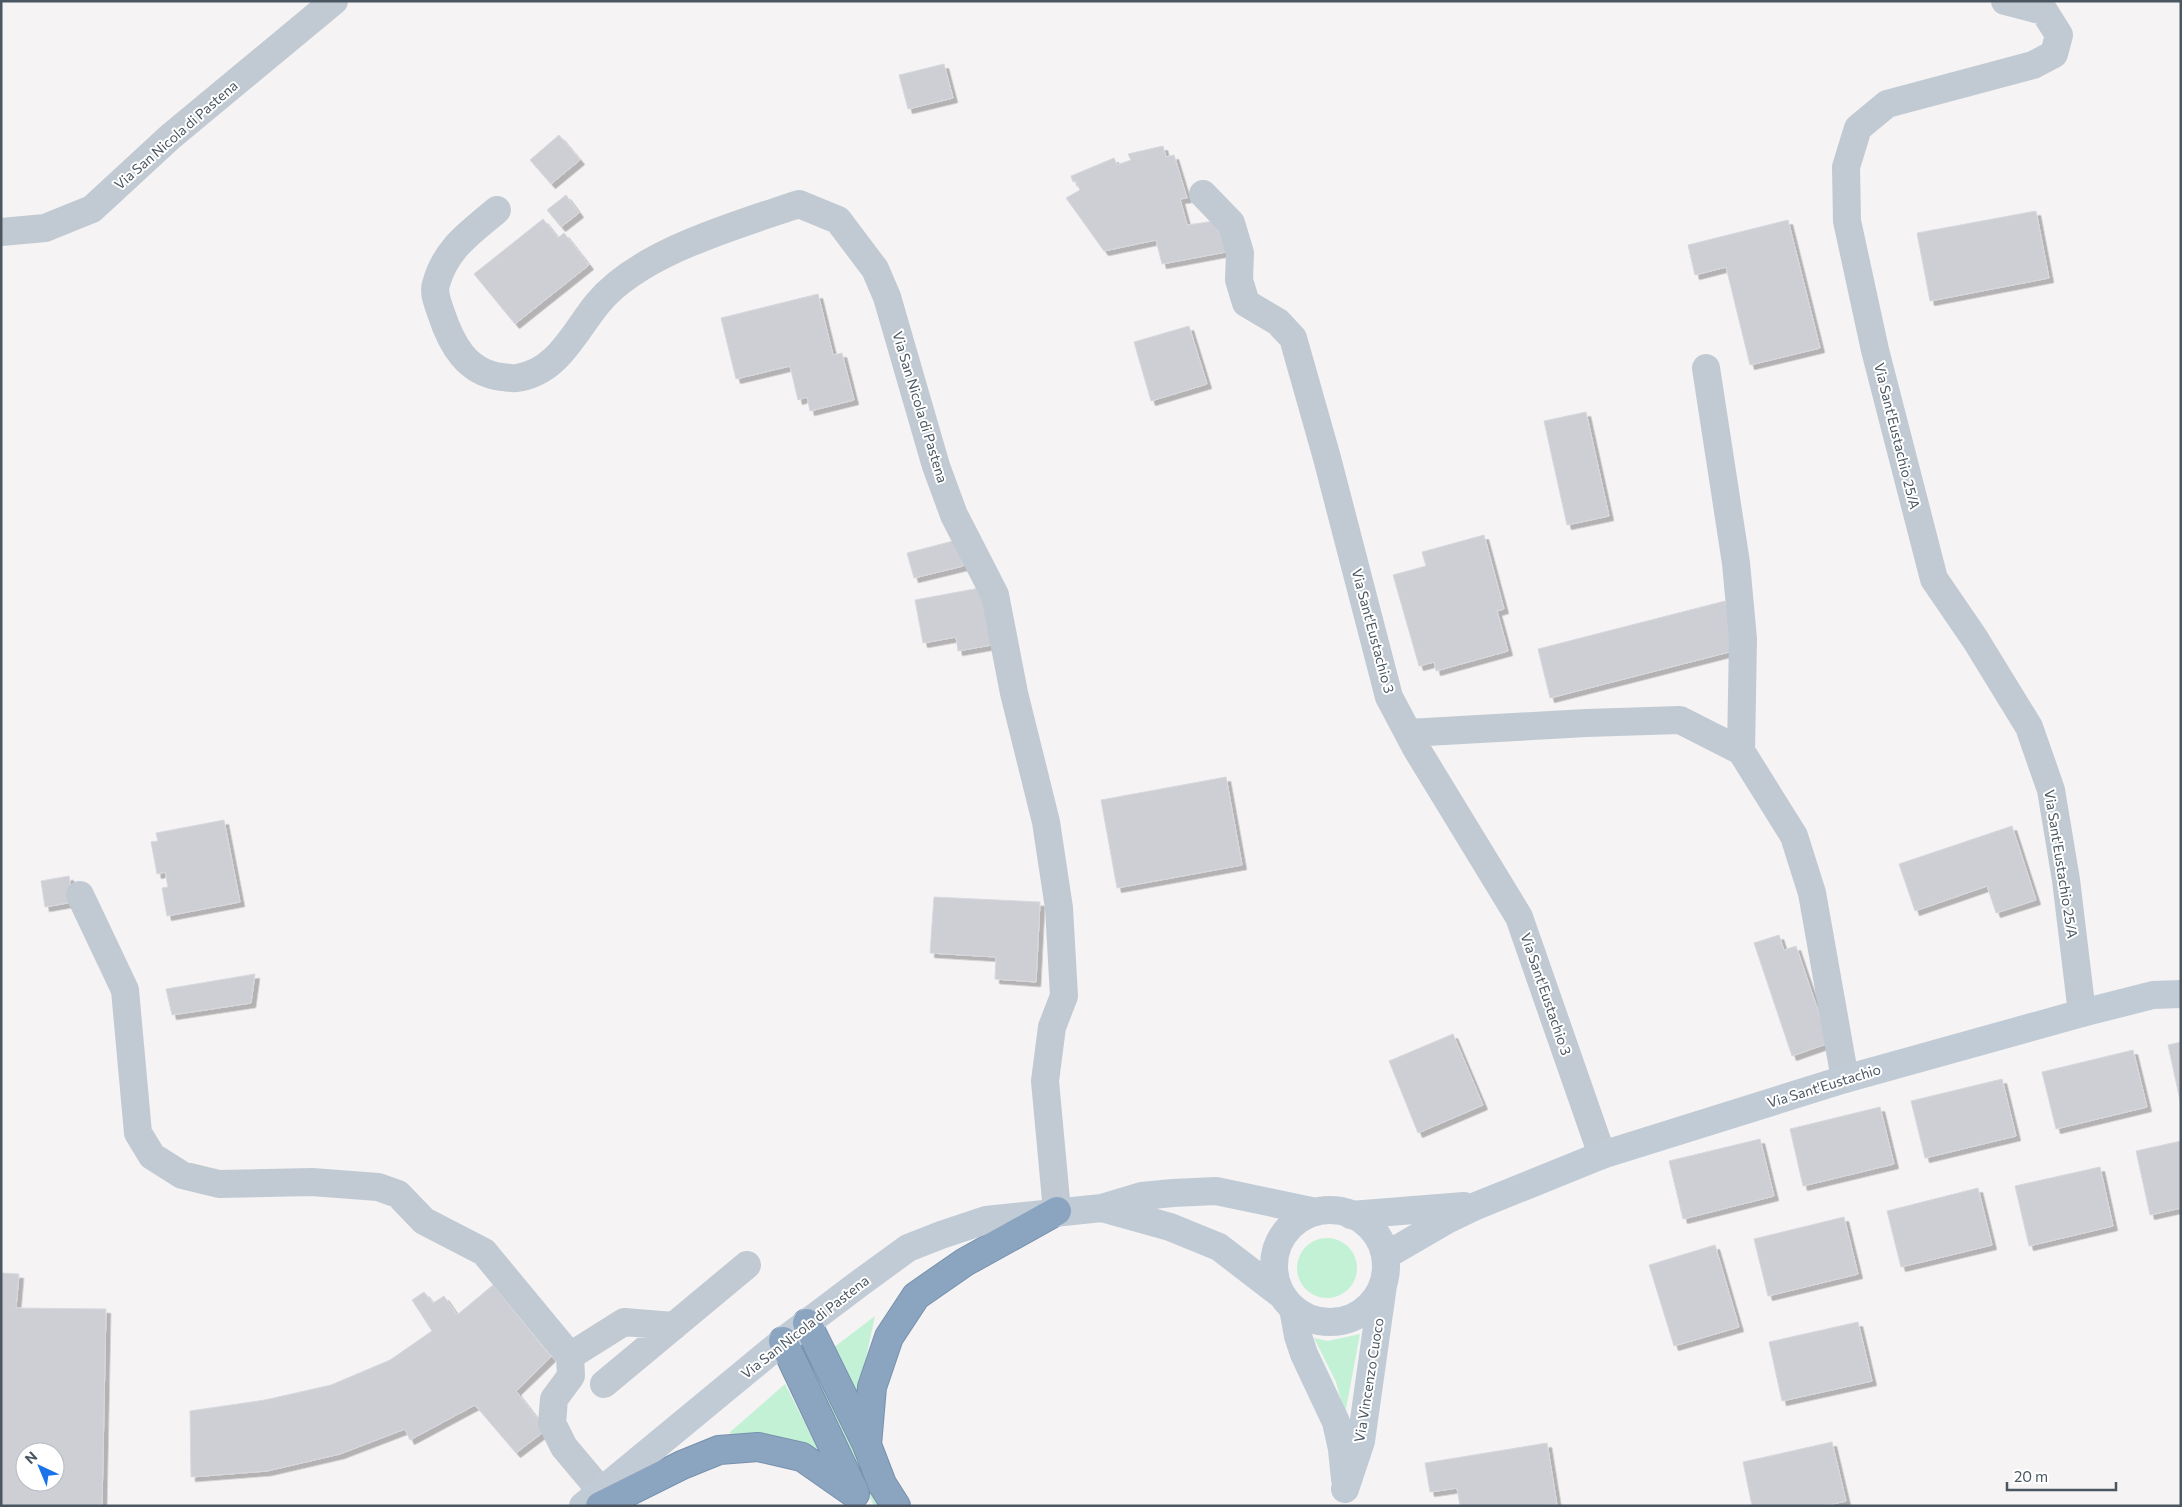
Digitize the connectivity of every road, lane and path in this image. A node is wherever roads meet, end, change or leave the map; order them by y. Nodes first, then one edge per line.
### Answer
1 (334, 1) edge
2 (2005, 1) edge
3 (1203, 194) dead end
4 (497, 210) dead end
5 (1, 232) edge
6 (1706, 368) dead end
7 (1408, 733) junction
8 (1742, 751) junction
9 (80, 895) dead end
10 (2181, 994) edge
11 (2082, 1013) junction
12 (1845, 1079) junction
13 (1602, 1155) junction
14 (1476, 1206) junction
15 (1102, 1208) junction
16 (1057, 1211) junction
17 (1316, 1212) junction
18 (1352, 1215) junction
19 (1385, 1263) junction
20 (747, 1265) dead end
21 (1288, 1302) junction
22 (807, 1323) junction
23 (674, 1326) junction
24 (784, 1341) junction
25 (570, 1356) junction
26 (604, 1384) dead end
27 (867, 1445) junction
28 (1345, 1497) edge
29 (859, 1500) edge
30 (595, 1501) edge
31 (896, 1506) edge

1 - 5 street, Via San Nicola di Pastena
2 - 11 street, Via Sant'Eustachio 25/A
3 - 7 street, Via Sant'Eustachio 3
4 - 16 street, Via San Nicola di Pastena
6 - 8 street
7 - 8 street
7 - 13 street, Via Sant'Eustachio 3
8 - 12 street
9 - 25 street
10 - 11 street, Via Sant'Eustachio
11 - 12 street, Via Sant'Eustachio
12 - 13 street, Via Sant'Eustachio
13 - 14 street, Via Sant'Eustachio
14 - 18 street, Via Sant'Eustachio
14 - 19 street, Via Sant'Eustachio
15 - 16 street, Via San Nicola di Pastena
15 - 17 street, Via San Nicola di Pastena
15 - 21 street, Via San Nicola di Pastena
16 - 22 street, Via San Nicola di Pastena
16 - 27 highway
17 - 18 street
17 - 21 street
18 - 19 street
19 - 21 street
19 - 28 street, Via Vincenzo Cuoco
20 - 23 street
21 - 28 street, Via Vincenzo Cuoco
22 - 24 street, Via San Nicola di Pastena
22 - 27 highway
23 - 25 street
23 - 26 street
24 - 29 highway
24 - 30 street, Via San Nicola di Pastena
25 - 30 street
27 - 31 highway
29 - 30 highway

